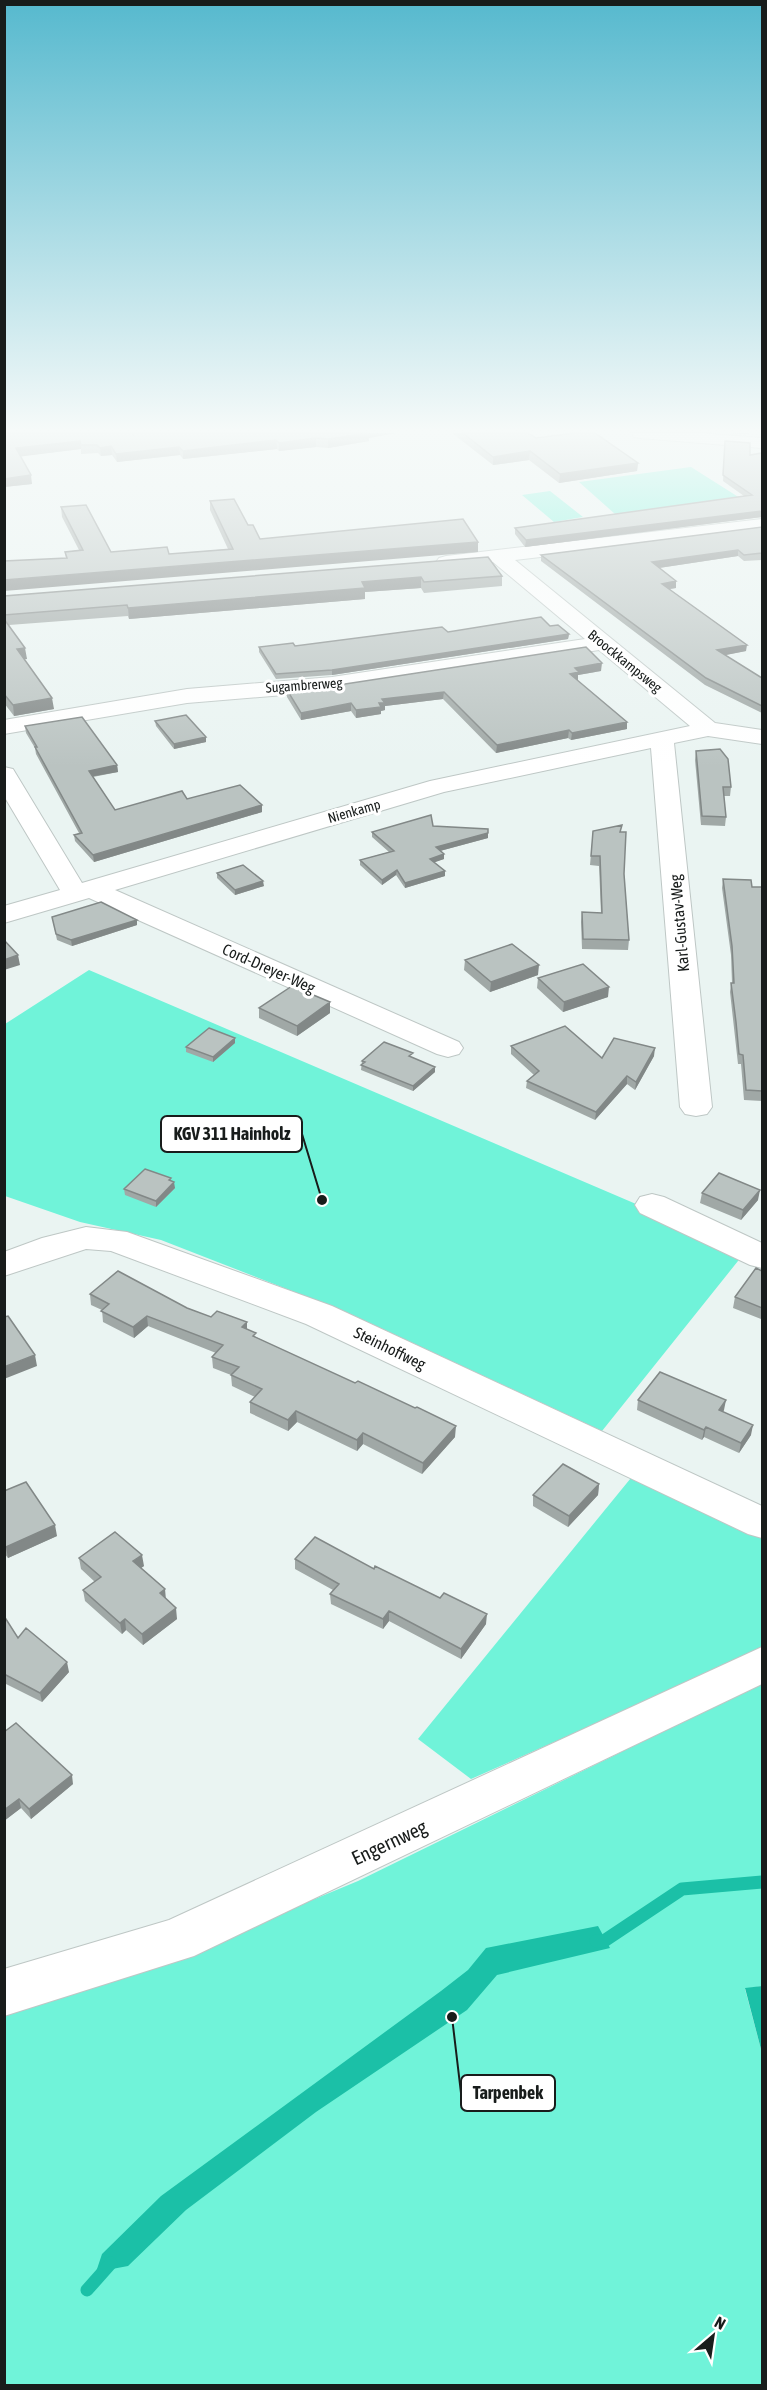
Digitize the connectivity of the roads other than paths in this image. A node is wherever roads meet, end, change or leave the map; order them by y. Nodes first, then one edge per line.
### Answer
1 (607, 545) edge
2 (500, 558) junction
3 (431, 564) edge
4 (603, 643) junction
5 (4, 727) edge
6 (708, 729) junction
7 (762, 736) edge
8 (662, 739) junction
9 (4, 774) edge
10 (82, 891) junction
11 (4, 915) edge
12 (448, 1048) dead end
13 (696, 1107) dead end
14 (652, 1205) dead end
15 (762, 1257) edge
16 (4, 1265) edge
17 (762, 1523) edge
18 (762, 1665) edge
19 (4, 1993) edge

1 - 2 street
2 - 3 street
2 - 4 street, Broockkampsweg
4 - 5 street, Sugambrerweg
4 - 6 street, Broockkampsweg
6 - 7 street
6 - 8 street, Nienkamp
8 - 10 street, Nienkamp
8 - 13 street, Karl-Gustav-Weg
9 - 10 street
10 - 11 street, Nienkamp
10 - 12 street, Cord-Dreyer-Weg
14 - 15 street
16 - 17 street, Steinhoffweg
18 - 19 street, Engernweg

